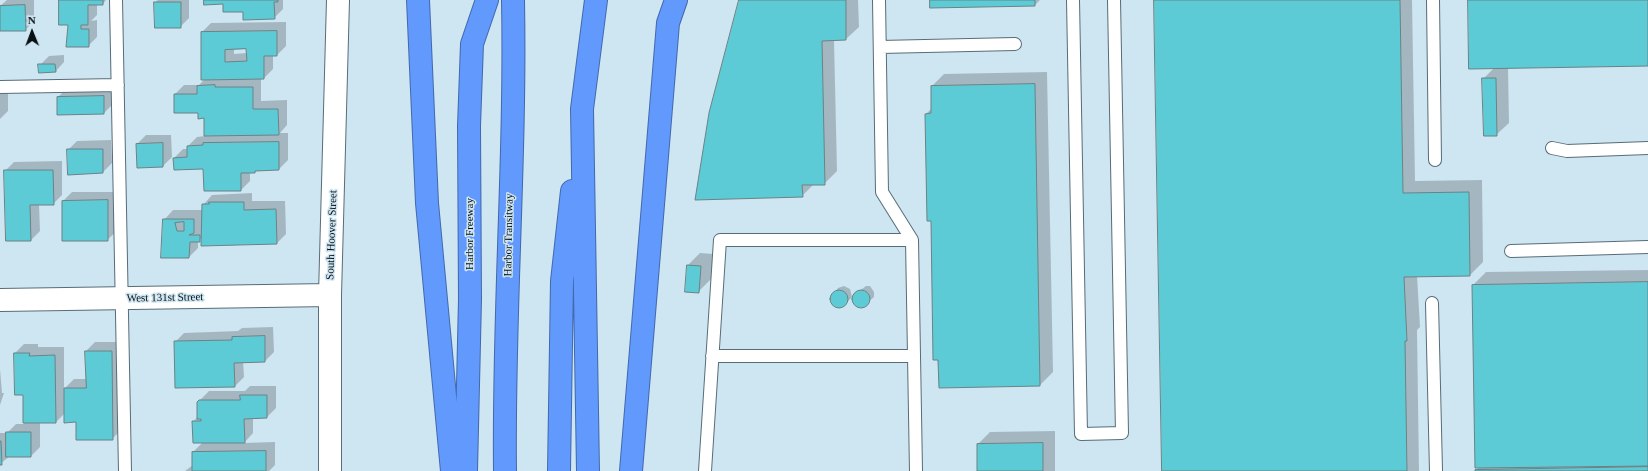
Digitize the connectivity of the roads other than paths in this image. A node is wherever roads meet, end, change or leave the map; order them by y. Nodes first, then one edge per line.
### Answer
1 (116, 0) edge
2 (338, 0) edge
3 (418, 0) edge
4 (487, 0) edge
5 (513, 0) edge
6 (596, 0) edge
7 (676, 0) edge
8 (879, 0) edge
9 (1073, 0) edge
10 (1114, 0) edge
11 (1433, 0) edge
12 (1016, 44) dead end
13 (880, 48) junction
14 (118, 85) junction
15 (0, 87) edge
16 (582, 109) junction
17 (1552, 148) dead end
18 (1648, 148) edge
19 (1435, 160) dead end
20 (912, 240) junction
21 (1648, 247) edge
22 (1511, 251) dead end
23 (330, 295) junction
24 (121, 298) junction
25 (0, 300) edge
26 (1432, 303) dead end
27 (712, 356) junction
28 (914, 356) junction
29 (125, 471) edge
30 (330, 471) edge
31 (452, 471) edge
32 (466, 471) edge
33 (505, 471) edge
34 (559, 471) edge
35 (588, 471) edge
36 (631, 471) edge
37 (705, 471) edge
38 (916, 471) edge
39 (1436, 471) edge

1 - 14 lane
2 - 23 street, South Hoover Street
3 - 31 highway
4 - 32 highway, Harbor Freeway
5 - 33 highway, Harbor Transitway
6 - 16 highway
7 - 36 highway
8 - 13 lane
9 - 10 lane
11 - 19 lane
12 - 13 lane
13 - 20 lane
14 - 15 lane
14 - 24 lane
16 - 34 highway
16 - 35 highway
17 - 18 lane
20 - 27 lane
20 - 28 lane
21 - 22 lane
23 - 24 street, West 131st Street
23 - 30 street, South Hoover Street
24 - 25 street, West 131st Street
24 - 29 lane
26 - 39 lane
27 - 28 lane
27 - 37 lane
28 - 38 lane

